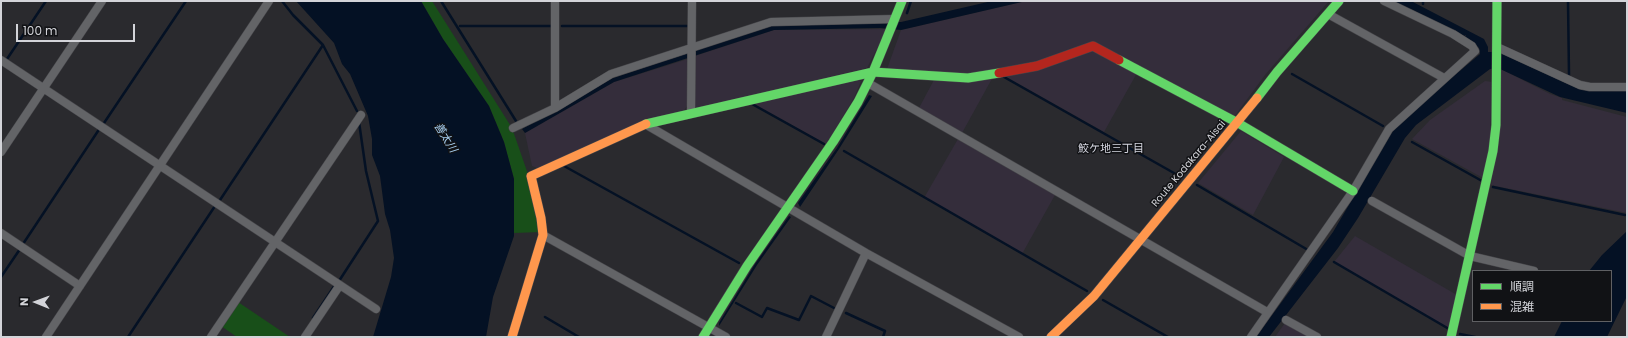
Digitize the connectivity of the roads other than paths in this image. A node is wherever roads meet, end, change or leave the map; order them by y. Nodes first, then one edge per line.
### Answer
1 (102, 1) edge
2 (269, 1) edge
3 (555, 1) edge
4 (692, 1) edge
5 (902, 1) edge
6 (1339, 1) edge
7 (1384, 1) edge
8 (1497, 1) edge
9 (1328, 14) junction
10 (894, 19) junction
11 (1497, 47) junction
12 (692, 49) junction
13 (1, 60) edge
14 (873, 72) junction
15 (1444, 78) junction
16 (868, 83) junction
17 (1627, 86) edge
18 (44, 88) junction
19 (555, 108) junction
20 (691, 113) junction
21 (361, 115) dead end
22 (1238, 123) junction
23 (645, 124) junction
24 (513, 128) dead end
25 (1, 152) edge
26 (159, 165) junction
27 (1353, 191) junction
28 (1372, 201) dead end
29 (789, 207) junction
30 (1, 234) edge
31 (543, 234) junction
32 (1142, 240) junction
33 (274, 242) junction
34 (866, 253) junction
35 (1470, 256) junction
36 (1530, 270) edge
37 (340, 285) junction
38 (80, 286) junction
39 (376, 309) dead end
40 (1267, 312) junction
41 (1286, 320) dead end
42 (709, 328) junction
43 (46, 337) edge
44 (211, 337) edge
45 (305, 337) edge
46 (512, 337) edge
47 (703, 337) edge
48 (726, 337) edge
49 (826, 337) edge
50 (1019, 337) edge
51 (1051, 337) edge
52 (1251, 337) edge
53 (1317, 337) edge
54 (1451, 337) edge

1 - 18 street
2 - 26 street
3 - 19 street
4 - 12 street
5 - 10 street
6 - 9 street, Route Kodakara-Aisai
7 - 15 street
8 - 11 street
9 - 15 street
9 - 22 street, Route Kodakara-Aisai
10 - 12 street
10 - 14 street
11 - 17 street
11 - 35 street
12 - 19 street
12 - 20 street
13 - 18 street
14 - 16 street
14 - 20 street
14 - 22 street
15 - 27 street
16 - 29 street
16 - 32 street
18 - 25 street
18 - 26 street
19 - 24 street
20 - 23 street
21 - 33 street
22 - 27 street
22 - 32 street, Route Kodakara-Aisai
23 - 29 street
23 - 31 street
26 - 33 street
26 - 38 street
27 - 40 street
28 - 35 street
29 - 34 street
29 - 42 street
30 - 38 street
31 - 42 street
31 - 46 street
32 - 40 street
32 - 51 street, Route Kodakara-Aisai
33 - 37 street
33 - 44 street
34 - 49 street
34 - 50 street
35 - 36 street
35 - 54 street
37 - 39 street
37 - 45 street
38 - 43 street
40 - 52 street
41 - 53 street
42 - 47 street
42 - 48 street

